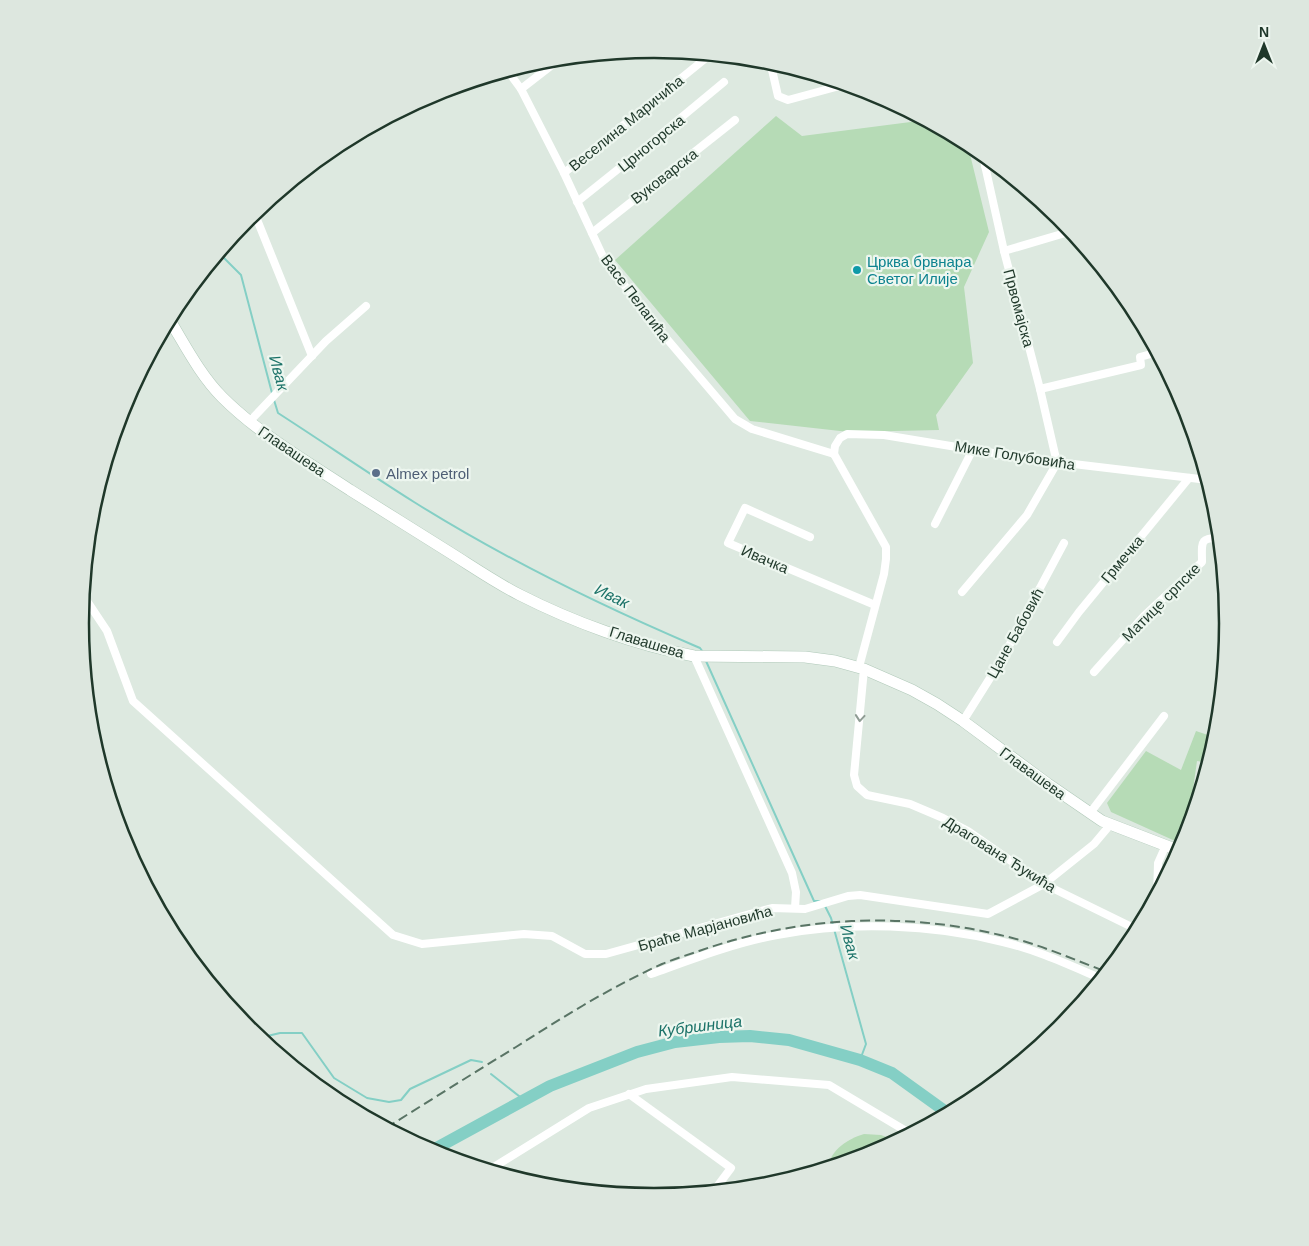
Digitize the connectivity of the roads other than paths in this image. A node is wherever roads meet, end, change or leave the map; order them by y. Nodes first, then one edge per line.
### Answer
1 (703, 60) edge
2 (549, 67) edge
3 (772, 70) edge
4 (512, 76) edge
5 (724, 82) dead end
6 (834, 87) edge
7 (521, 89) junction
8 (735, 120) dead end
9 (985, 166) edge
10 (564, 173) junction
11 (577, 202) junction
12 (257, 221) edge
13 (592, 232) junction
14 (1064, 233) edge
15 (1004, 250) junction
16 (366, 306) dead end
17 (173, 326) edge
18 (1152, 354) edge
19 (312, 356) junction
20 (1040, 389) junction
21 (250, 421) junction
22 (973, 449) junction
23 (834, 454) junction
24 (1057, 463) junction
25 (1189, 478) junction
26 (1202, 479) edge
27 (935, 524) dead end
28 (810, 537) dead end
29 (1213, 537) edge
30 (1064, 543) dead end
31 (962, 592) dead end
32 (89, 605) edge
33 (875, 605) junction
34 (1057, 642) dead end
35 (697, 656) junction
36 (861, 668) junction
37 (1094, 672) dead end
38 (1164, 716) dead end
39 (963, 721) junction
40 (1090, 813) junction
41 (1110, 825) junction
42 (1166, 845) junction
43 (1173, 848) edge
44 (1157, 882) edge
45 (1044, 884) junction
46 (795, 908) junction
47 (1131, 927) edge
48 (651, 974) dead end
49 (1096, 976) edge
50 (629, 1094) junction
51 (905, 1130) edge
52 (497, 1166) edge
53 (718, 1185) edge

1 - 10 street, Веселина Маричића
2 - 7 street
3 - 6 street
4 - 7 street, Васе Пелагића
5 - 11 street, Црногорска
7 - 10 street, Васе Пелагића
8 - 13 street, Вуковарска
9 - 15 street, Првомајска
10 - 11 street, Васе Пелагића
11 - 13 street, Васе Пелагића
12 - 19 street
13 - 23 street, Васе Пелагића
14 - 15 street
15 - 20 street, Првомајска
16 - 19 street
17 - 21 main road, Главашева
18 - 20 street
19 - 21 street
20 - 24 street, Првомајска
21 - 35 main road, Главашева
22 - 23 street, Мике Голубовића
22 - 24 street, Мике Голубовића
22 - 27 street
23 - 33 street, Драгована Ђукића
24 - 25 street, Мике Голубовића
24 - 31 street
25 - 26 street, Мике Голубовића
25 - 34 street, Грмечка
28 - 33 street, Ивачка
29 - 37 street, Матице српске
30 - 39 street, Цане Бабовић
32 - 46 street, Браће Марјановића
33 - 36 street, Драгована Ђукића
35 - 36 main road, Главашева
35 - 46 street
36 - 39 main road, Главашева
36 -> 45 street, Драгована Ђукића
38 - 40 street
39 - 40 main road, Главашева
40 - 41 main road, Главашева
41 - 42 main road, Главашева
41 - 45 street, Браће Марјановића
42 - 43 main road, Главашева
42 - 44 street
45 - 46 street, Браће Марјановића
45 - 47 street, Драгована Ђукића
48 - 49 street, Браће Марјановића
50 - 51 street
50 - 52 street
50 - 53 street

